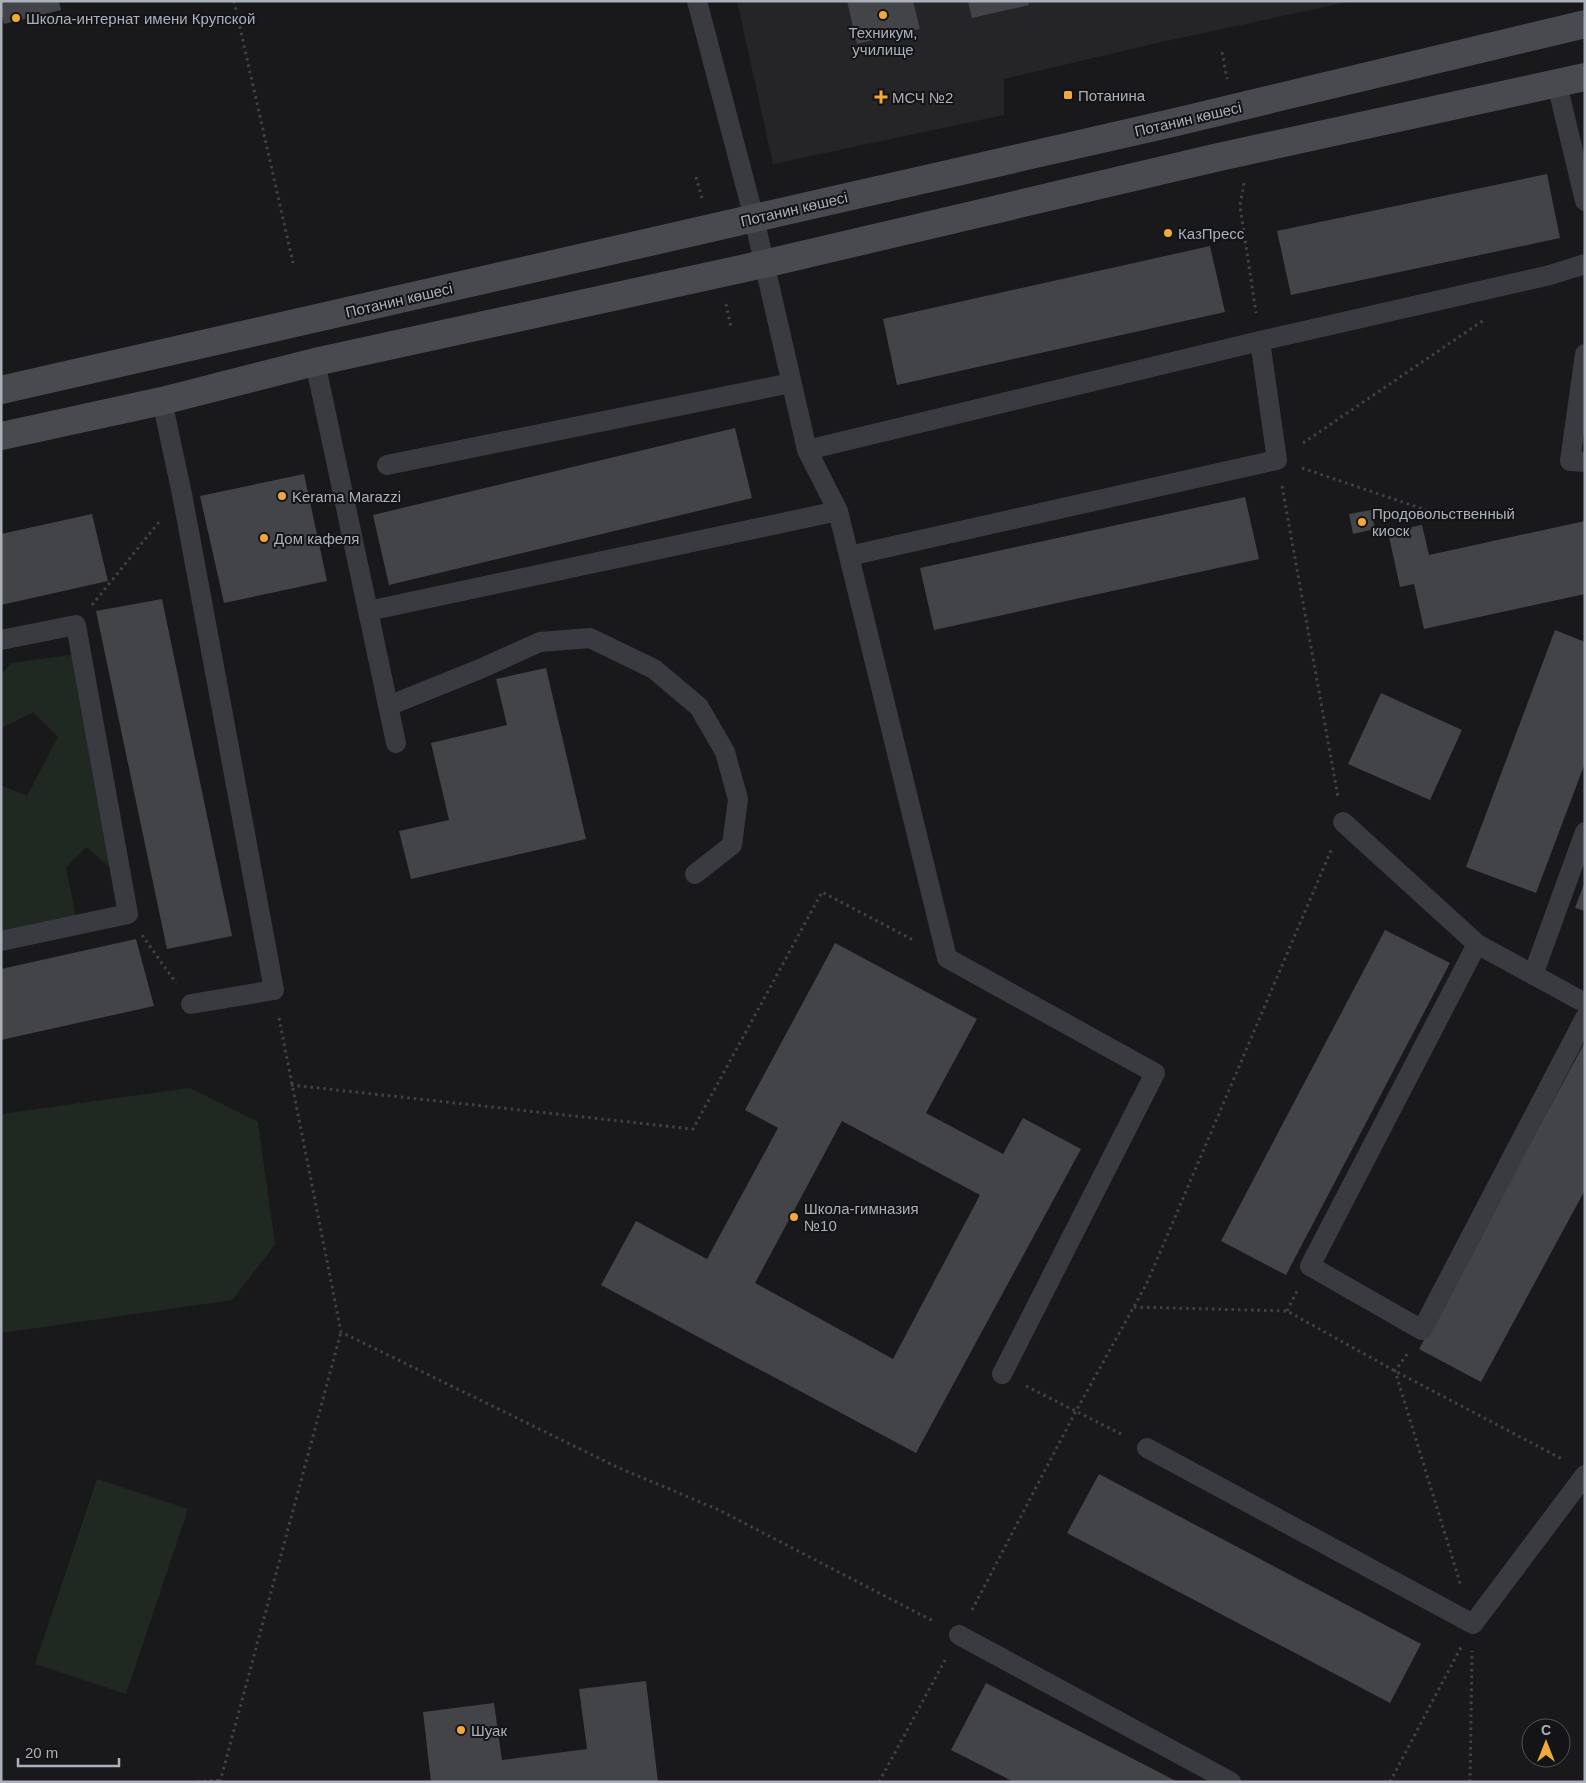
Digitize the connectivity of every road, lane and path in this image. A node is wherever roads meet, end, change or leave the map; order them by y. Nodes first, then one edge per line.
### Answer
1 (234, 1) edge
2 (698, 1) edge
3 (1585, 24) edge
4 (1222, 52) dead end
5 (1585, 77) edge
6 (1557, 84) junction
7 (1233, 108) junction
8 (1242, 152) junction
9 (1585, 201) edge
10 (754, 218) junction
11 (292, 263) dead end
12 (764, 264) junction
13 (1585, 264) edge
14 (1484, 320) dead end
15 (1260, 341) junction
16 (1585, 354) edge
17 (316, 362) junction
18 (791, 383) junction
19 (1, 390) edge
20 (162, 401) junction
21 (1, 436) edge
22 (807, 450) junction
23 (1278, 460) junction
24 (1585, 462) edge
25 (387, 465) dead end
26 (182, 494) junction
27 (1426, 510) dead end
28 (838, 511) junction
29 (848, 556) junction
30 (368, 611) junction
31 (76, 625) junction
32 (1, 640) edge
33 (388, 706) junction
34 (396, 743) dead end
35 (1343, 822) junction
36 (1585, 832) edge
37 (694, 874) dead end
38 (128, 914) junction
39 (1, 941) edge
40 (1477, 944) junction
41 (947, 958) junction
42 (1533, 975) junction
43 (274, 990) junction
44 (1585, 1003) edge
45 (191, 1004) joint
46 (1585, 1018) edge
47 (292, 1085) junction
48 (1134, 1307) junction
49 (341, 1332) junction
50 (1395, 1372) junction
51 (1002, 1374) joint
52 (1076, 1411) junction
53 (1148, 1448) joint
54 (1568, 1462) dead end
55 (1585, 1475) edge
56 (1473, 1624) junction
57 (959, 1635) junction
58 (221, 1781) edge
59 (197, 1782) edge
60 (878, 1782) edge
61 (1231, 1782) edge
62 (1390, 1782) edge
63 (1470, 1782) edge

1 - 11 path
2 - 10 lane
3 - 7 main road, Потанин көшесі
4 - 7 path
5 - 6 main road
6 - 8 main road
6 - 9 lane
7 - 10 main road, Потанин көшесі
8 - 12 main road
8 - 15 path
10 - 12 lane
10 - 19 main road, Потанин көшесі
12 - 17 main road
12 - 18 lane
13 - 15 lane
14 - 23 path
15 - 22 lane
15 - 23 lane
16 - 24 lane
17 - 20 main road
17 - 30 lane
18 - 22 lane
18 - 25 lane
20 - 21 main road
20 - 26 lane
22 - 28 lane
23 - 27 path
23 - 29 lane
23 - 35 path
26 - 31 path
26 - 43 lane
28 - 29 lane
28 - 30 lane
29 - 41 lane
30 - 33 lane
31 - 32 lane
31 - 38 lane
33 - 34 lane
33 - 37 lane
35 - 40 lane
35 - 48 path
36 - 42 lane
38 - 39 lane
38 - 45 path
40 - 42 lane
40 - 46 lane
41 - 47 path
41 - 51 lane
42 - 44 lane
43 - 45 lane
43 - 47 path
47 - 49 path
48 - 50 path
48 - 52 path
49 - 57 path
49 - 58 path
50 - 54 path
50 - 56 path
51 - 52 path
52 - 53 path
52 - 57 path
53 - 56 lane
55 - 56 lane
56 - 62 path
56 - 63 path
57 - 60 path
57 - 61 lane
58 - 59 path

